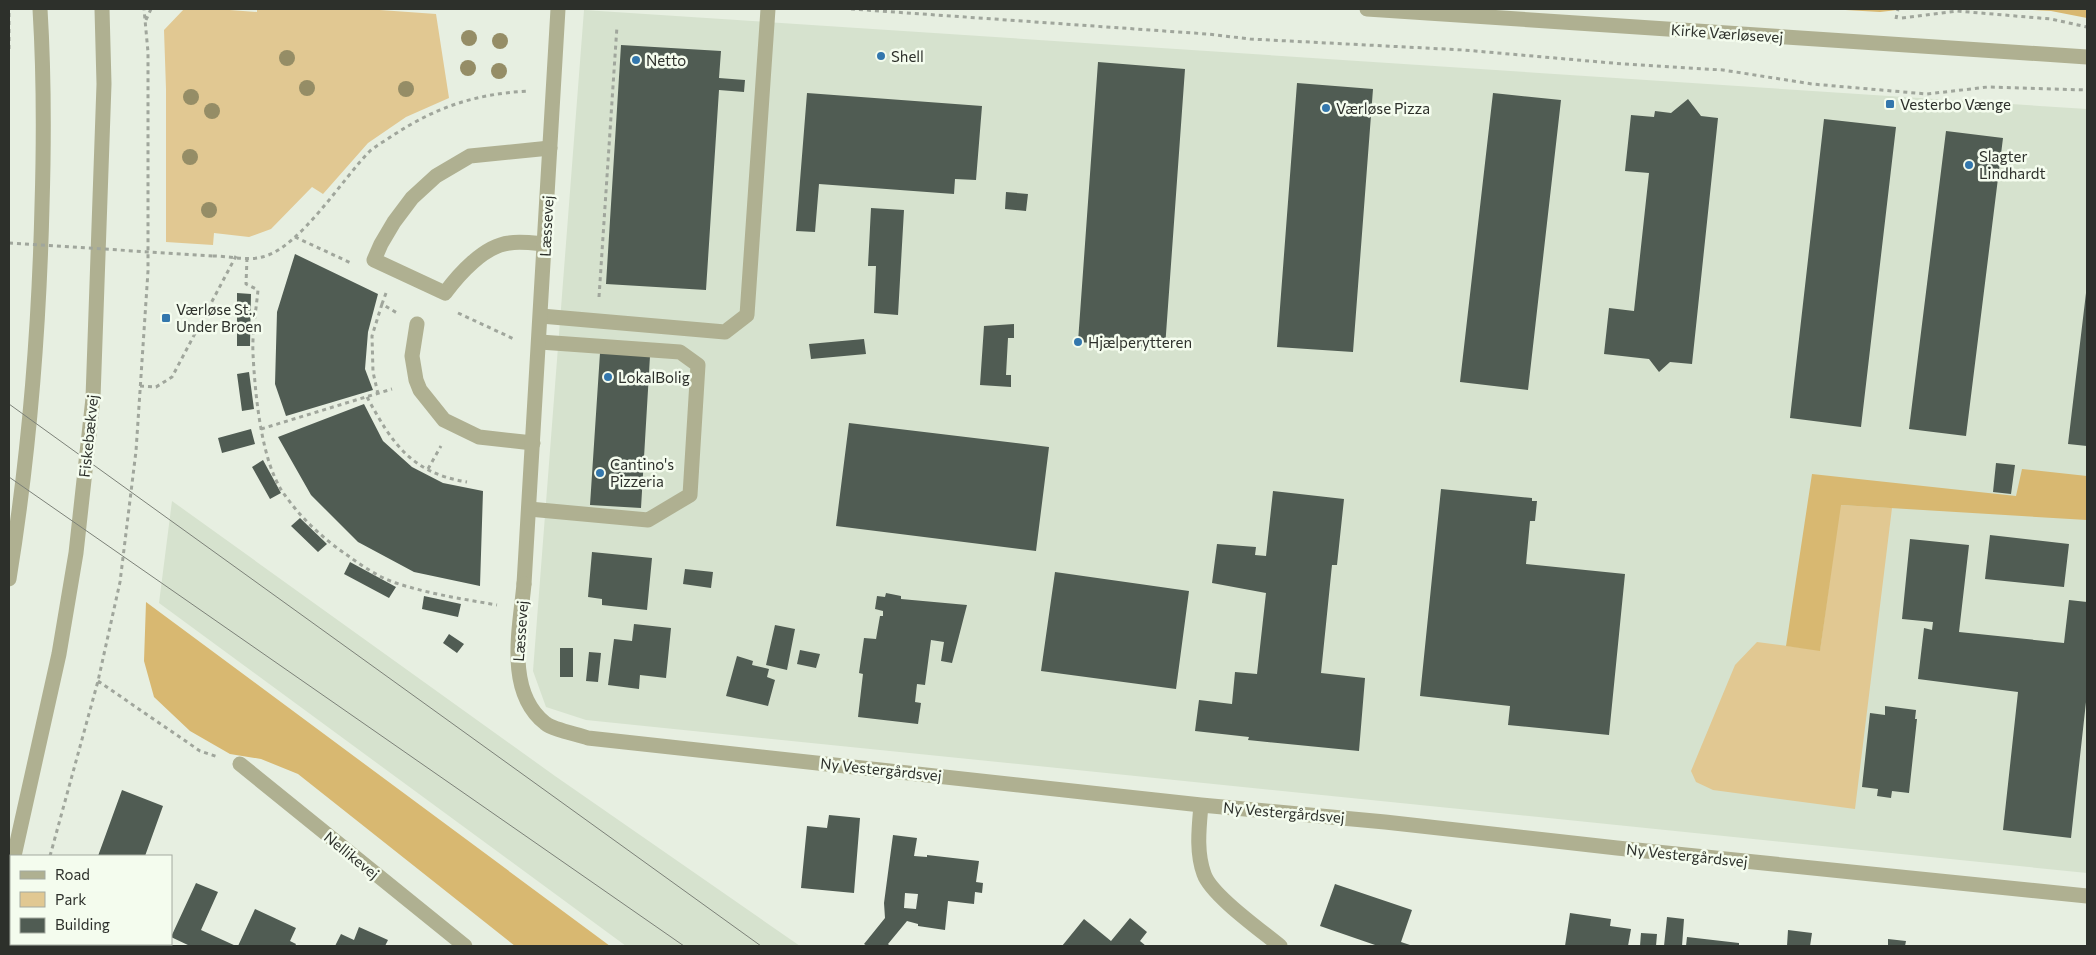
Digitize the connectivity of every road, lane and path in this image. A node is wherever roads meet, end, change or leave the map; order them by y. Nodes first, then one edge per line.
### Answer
1 (9, 9) edge
2 (40, 9) edge
3 (102, 9) edge
4 (144, 9) edge
5 (151, 9) edge
6 (558, 9) edge
7 (768, 9) edge
8 (851, 9) edge
9 (1368, 9) edge
10 (1898, 9) edge
11 (1896, 18) junction
12 (1886, 19) dead end
13 (146, 20) junction
14 (616, 26) dead end
15 (2087, 27) edge
16 (9, 49) edge
17 (2087, 57) edge
18 (553, 90) junction
19 (2087, 90) edge
20 (550, 148) junction
21 (9, 243) edge
22 (545, 244) junction
23 (236, 256) junction
24 (247, 258) junction
25 (394, 269) junction
26 (382, 304) junction
27 (541, 316) junction
28 (597, 322) junction
29 (417, 324) joint
30 (540, 342) junction
31 (416, 380) junction
32 (140, 386) junction
33 (378, 394) junction
34 (367, 397) junction
35 (261, 429) junction
36 (533, 443) junction
37 (467, 482) dead end
38 (528, 508) junction
39 (9, 579) edge
40 (522, 609) junction
41 (518, 670) joint
42 (98, 681) junction
43 (240, 764) joint
44 (1201, 805) junction
45 (14, 855) edge
46 (50, 855) edge
47 (2087, 896) edge
48 (465, 946) edge
49 (1280, 946) edge

1 - 16 path
2 - 39 street
3 - 45 street, Fiskebækvej
4 - 13 path
5 - 13 path
6 - 18 street, Læssevej
7 - 28 street
8 - 19 path
9 - 17 street, Kirke Værløsevej
10 - 11 path
11 - 12 path
11 - 15 path
13 - 32 path
14 - 28 path
18 - 20 street, Læssevej
18 - 24 path
20 - 22 street, Læssevej
20 - 25 street
21 - 23 path, bridge
22 - 25 street
22 - 27 street, Læssevej
23 - 24 path
23 - 32 path
24 - 35 path
25 - 26 path
26 - 29 path
26 - 33 path
27 - 28 street
27 - 30 street, Læssevej
29 - 31 street
30 - 36 street, Læssevej
30 - 38 street
31 - 33 path
31 - 36 street
32 - 42 path
33 - 34 path
34 - 35 path
34 - 37 path
35 - 40 path
36 - 38 street, Læssevej
38 - 40 street, Læssevej
40 - 41 street, Læssevej
41 - 44 street, Ny Vestergårdsvej
42 - 43 path
42 - 46 path
43 - 48 street, Nellikevej
44 - 47 street, Ny Vestergårdsvej
44 - 49 street

